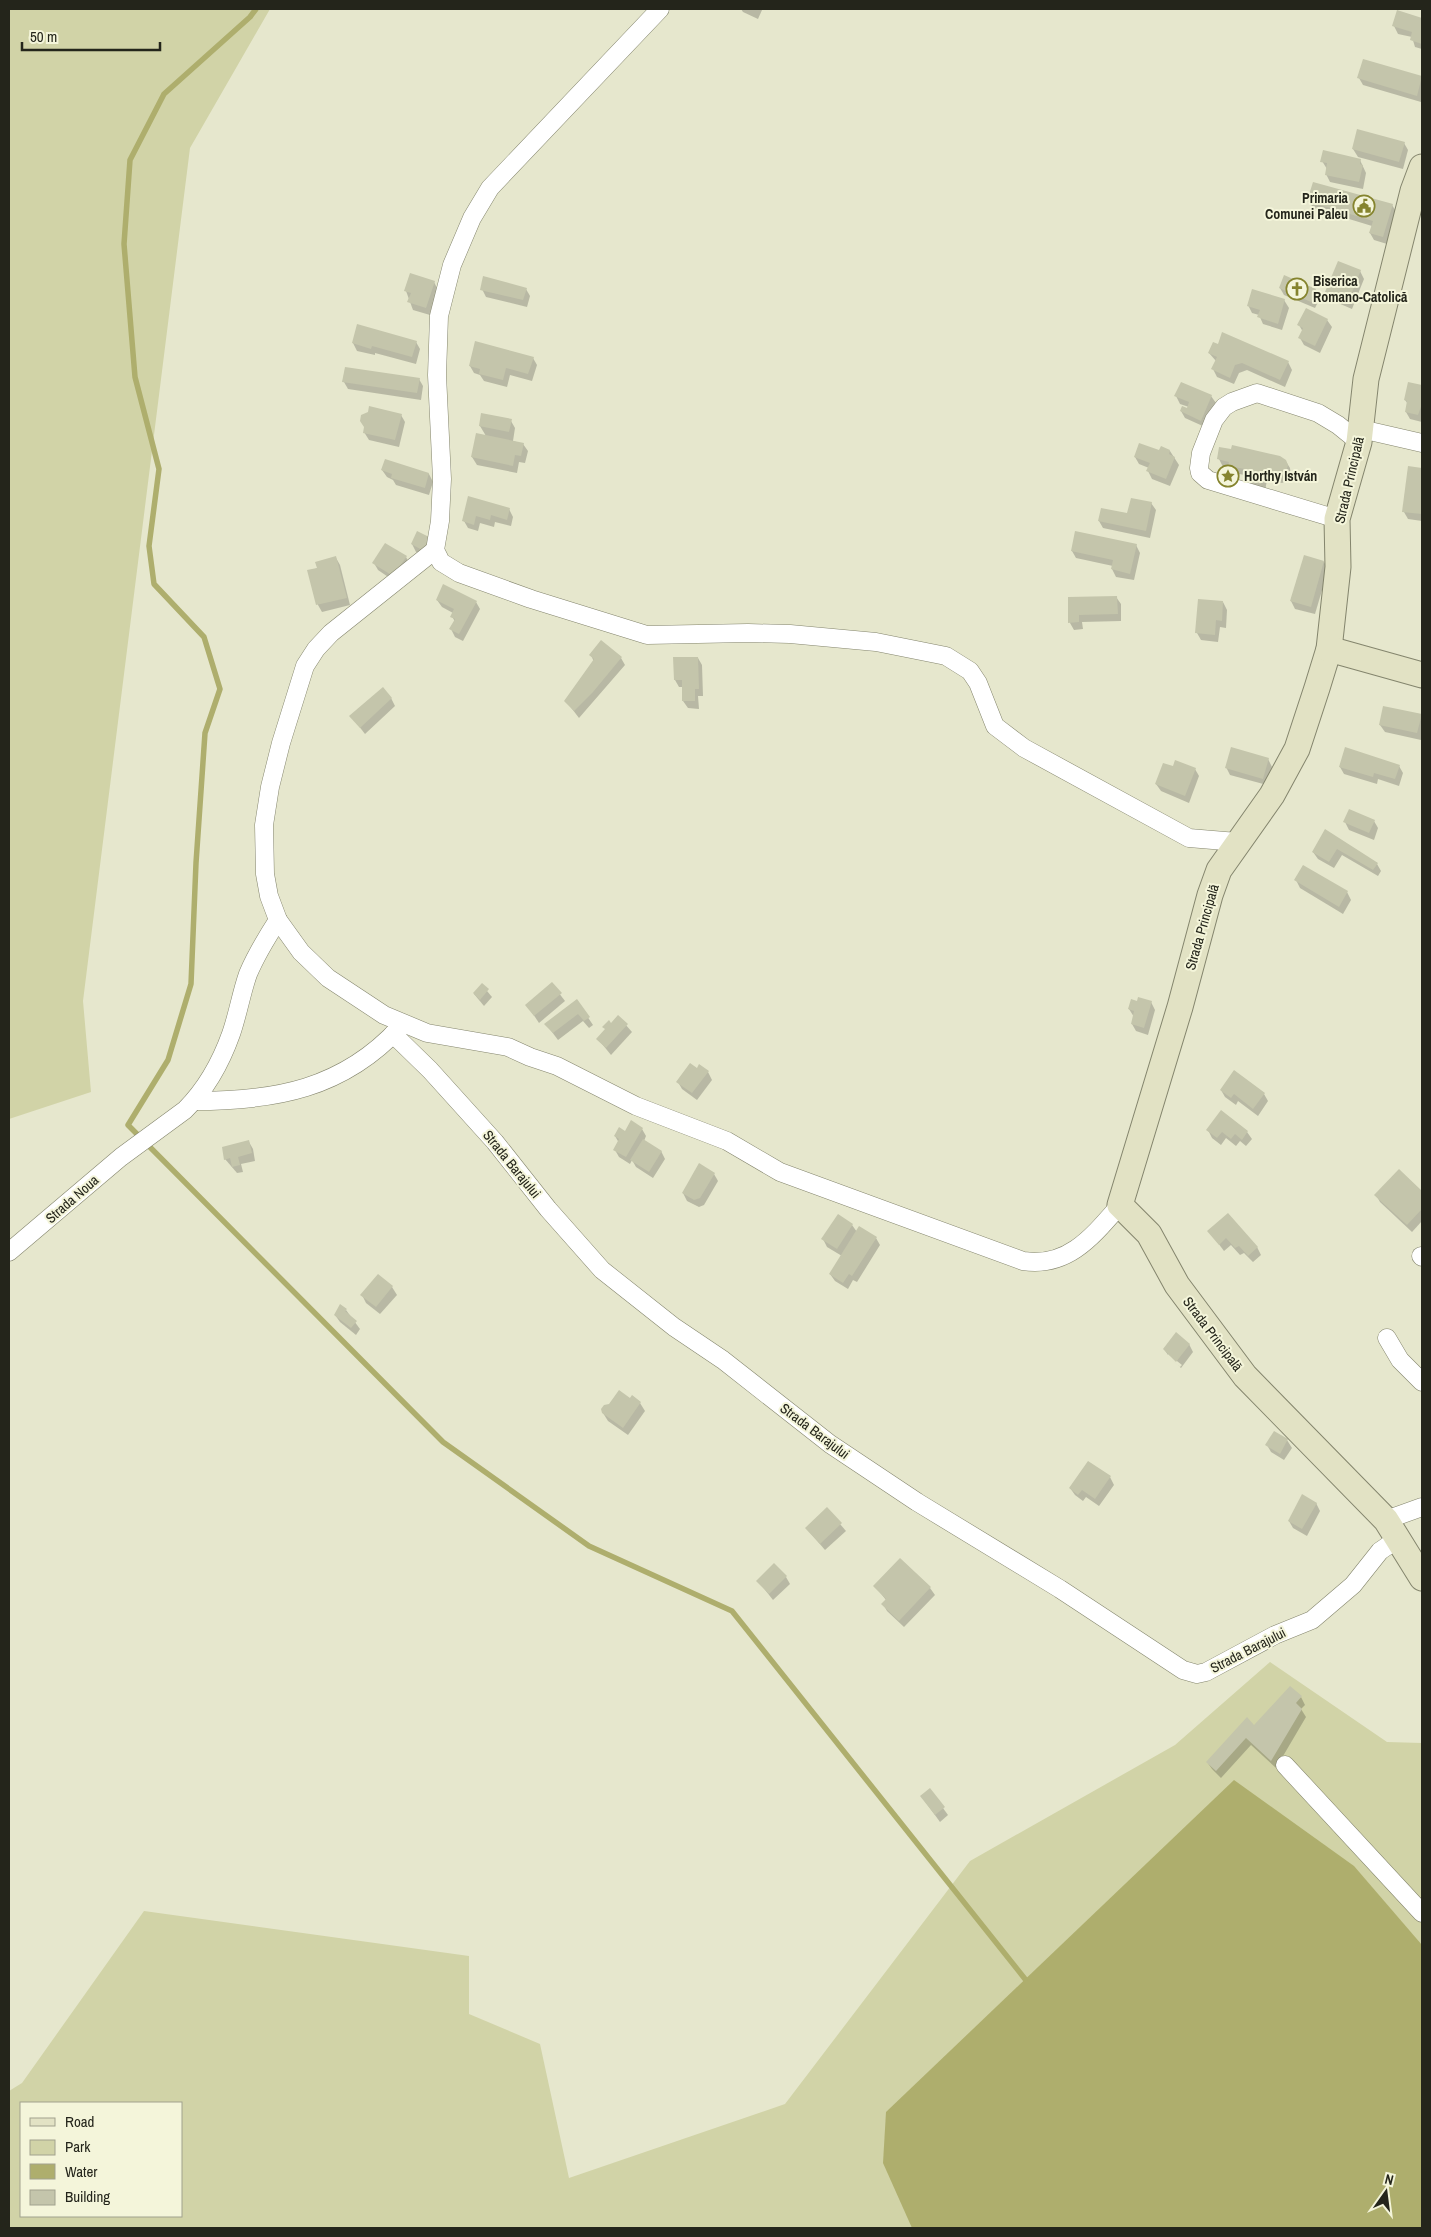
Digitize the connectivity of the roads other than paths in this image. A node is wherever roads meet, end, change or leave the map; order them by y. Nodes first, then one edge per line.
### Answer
1 (660, 9) edge
2 (1422, 167) edge
3 (1360, 435) junction
4 (1422, 443) edge
5 (1337, 520) junction
6 (435, 550) junction
7 (1329, 649) junction
8 (1422, 675) edge
9 (1238, 842) junction
10 (278, 920) junction
11 (399, 1028) junction
12 (189, 1105) junction
13 (1120, 1205) junction
14 (9, 1252) edge
15 (1388, 1338) dead end
16 (1422, 1382) edge
17 (1422, 1507) edge
18 (1392, 1529) junction
19 (1422, 1578) edge
20 (1285, 1765) dead end
21 (1422, 1913) edge

1 - 6 street
2 - 3 main road, Strada Principală
3 - 4 street
3 - 5 main road, Strada Principală
3 - 5 street
5 - 7 main road, Strada Principală
6 - 9 street
6 - 10 street
7 - 8 main road
7 - 9 main road, Strada Principală
9 - 13 main road, Strada Principală
10 - 11 street
10 - 12 street, Strada Noua
11 - 12 street
11 - 13 street
11 - 18 street, Strada Barajului
12 - 14 street, Strada Noua
13 - 18 main road, Strada Principală
15 - 16 street
17 - 18 street, Strada Barajului
18 - 19 main road, Strada Principală
20 - 21 street

